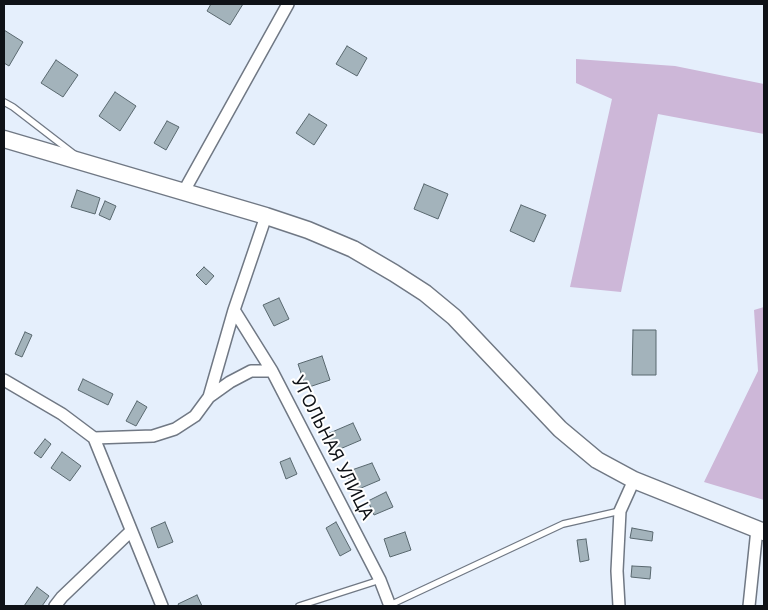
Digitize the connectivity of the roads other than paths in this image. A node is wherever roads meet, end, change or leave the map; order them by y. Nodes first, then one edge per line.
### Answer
1 (288, 4) edge
2 (4, 102) edge
3 (4, 139) edge
4 (86, 163) junction
5 (184, 191) junction
6 (266, 216) junction
7 (234, 310) junction
8 (272, 371) junction
9 (4, 380) edge
10 (209, 398) junction
11 (94, 438) junction
12 (634, 480) junction
13 (620, 511) junction
14 (131, 530) junction
15 (760, 531) edge
16 (380, 580) junction
17 (55, 606) edge
18 (162, 606) edge
19 (300, 606) edge
20 (390, 606) edge
21 (619, 606) edge
22 (749, 606) edge

1 - 5 street
2 - 4 lane
3 - 4 main road
4 - 5 main road
5 - 6 main road
6 - 7 street
6 - 12 main road
7 - 8 street, УГОЛЬНАЯ УЛИЦА
7 - 10 street
8 - 10 street
8 - 16 street, УГОЛЬНАЯ УЛИЦА
9 - 11 street
10 - 11 street
11 - 14 street
12 - 13 street
12 - 15 main road
13 - 20 lane
13 - 21 street
14 - 17 street
14 - 18 street
15 - 22 street
16 - 19 lane
16 - 20 street, УГОЛЬНАЯ УЛИЦА

